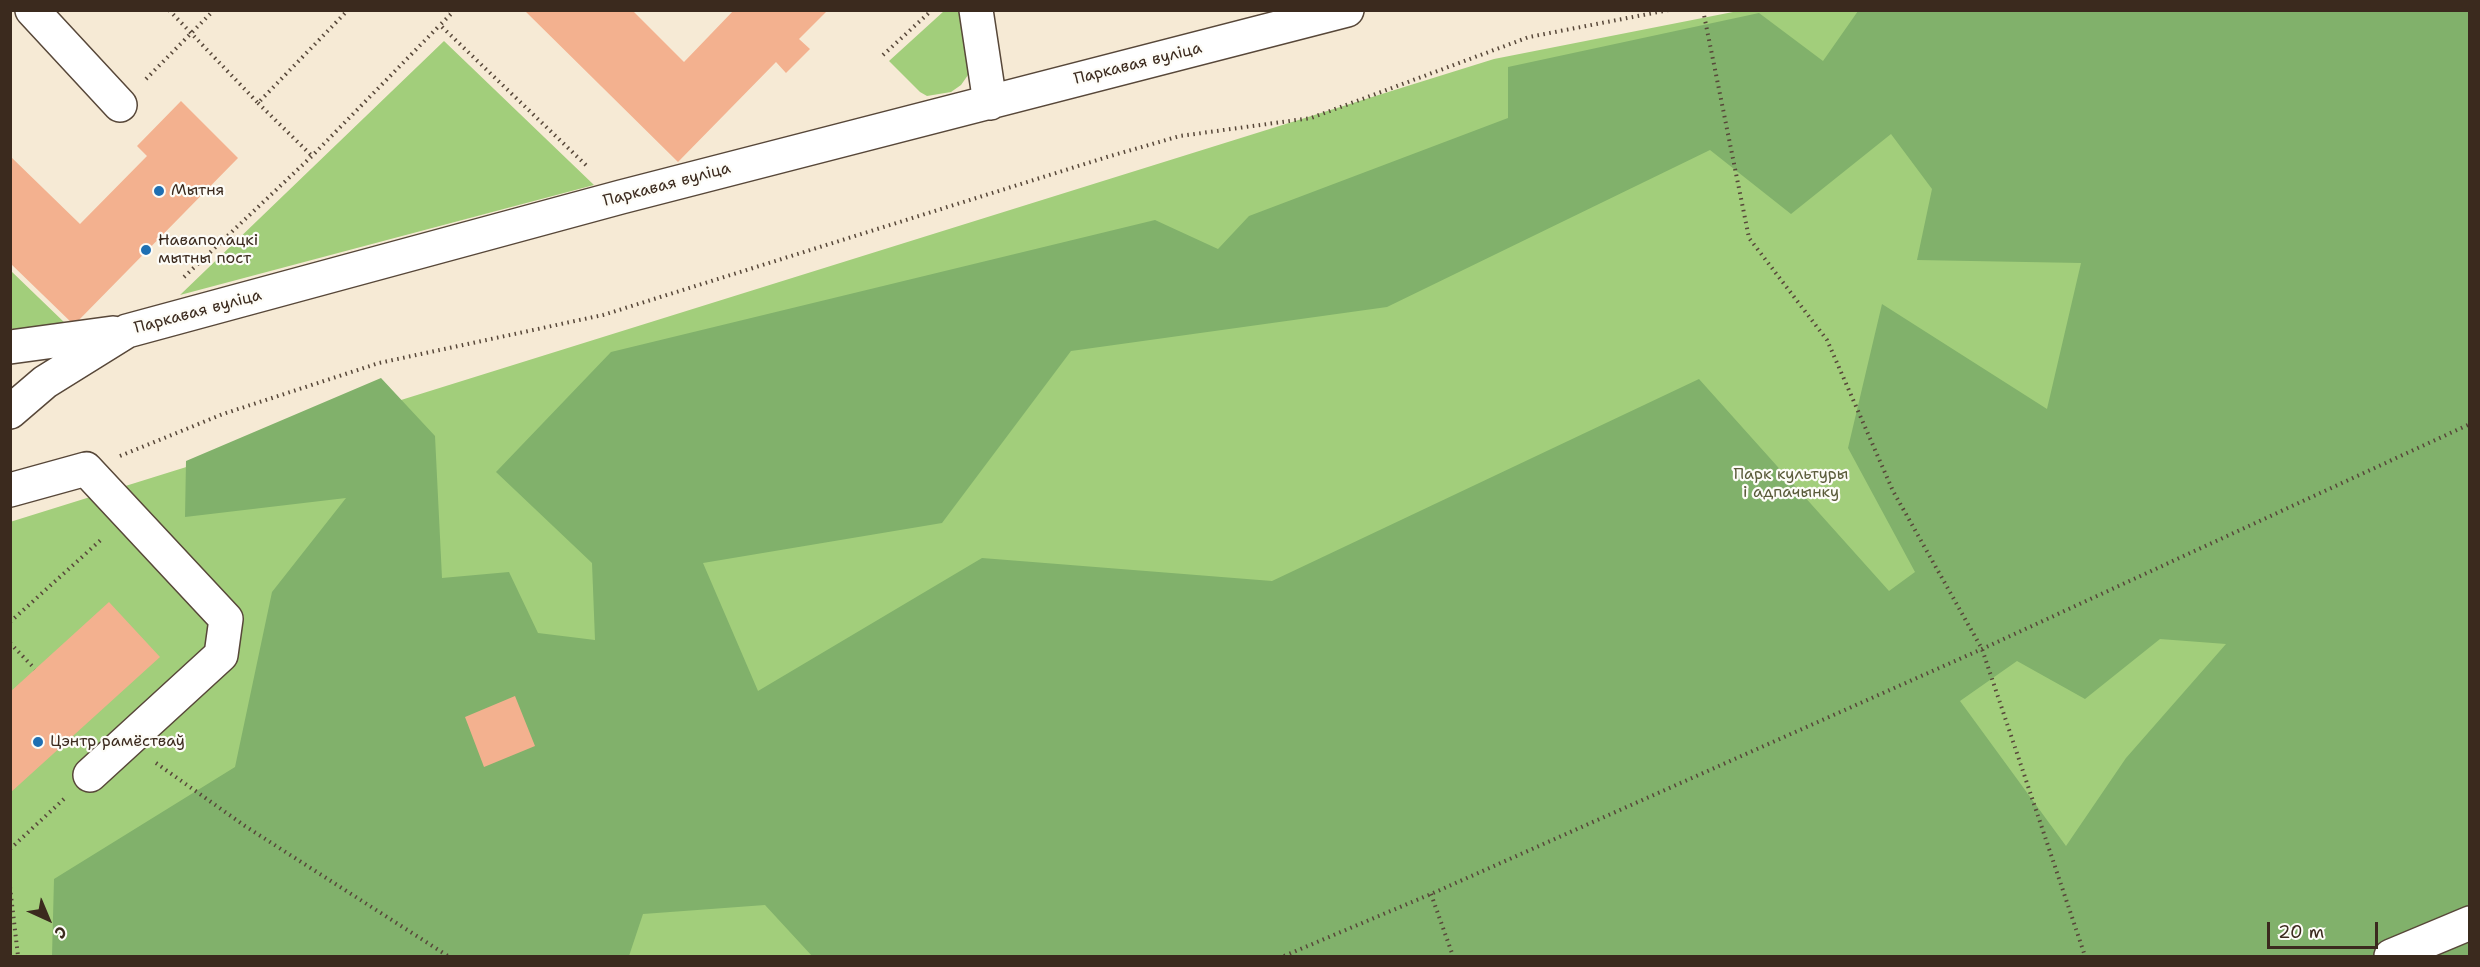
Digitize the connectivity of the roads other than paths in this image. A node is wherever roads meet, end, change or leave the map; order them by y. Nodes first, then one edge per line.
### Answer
1 (32, 10) edge
2 (976, 10) edge
3 (1347, 10) edge
4 (990, 102) junction
5 (120, 105) road end
6 (127, 331) junction
7 (10, 347) edge
8 (10, 412) edge
9 (10, 490) edge
10 (90, 775) road end
11 (2469, 923) edge
12 (2391, 957) edge

1 - 5 street
2 - 4 street
3 - 4 street, Паркавая вуліца
4 - 6 street, Паркавая вуліца
6 - 7 street
6 - 8 street, Паркавая вуліца
9 - 10 street
11 - 12 street

